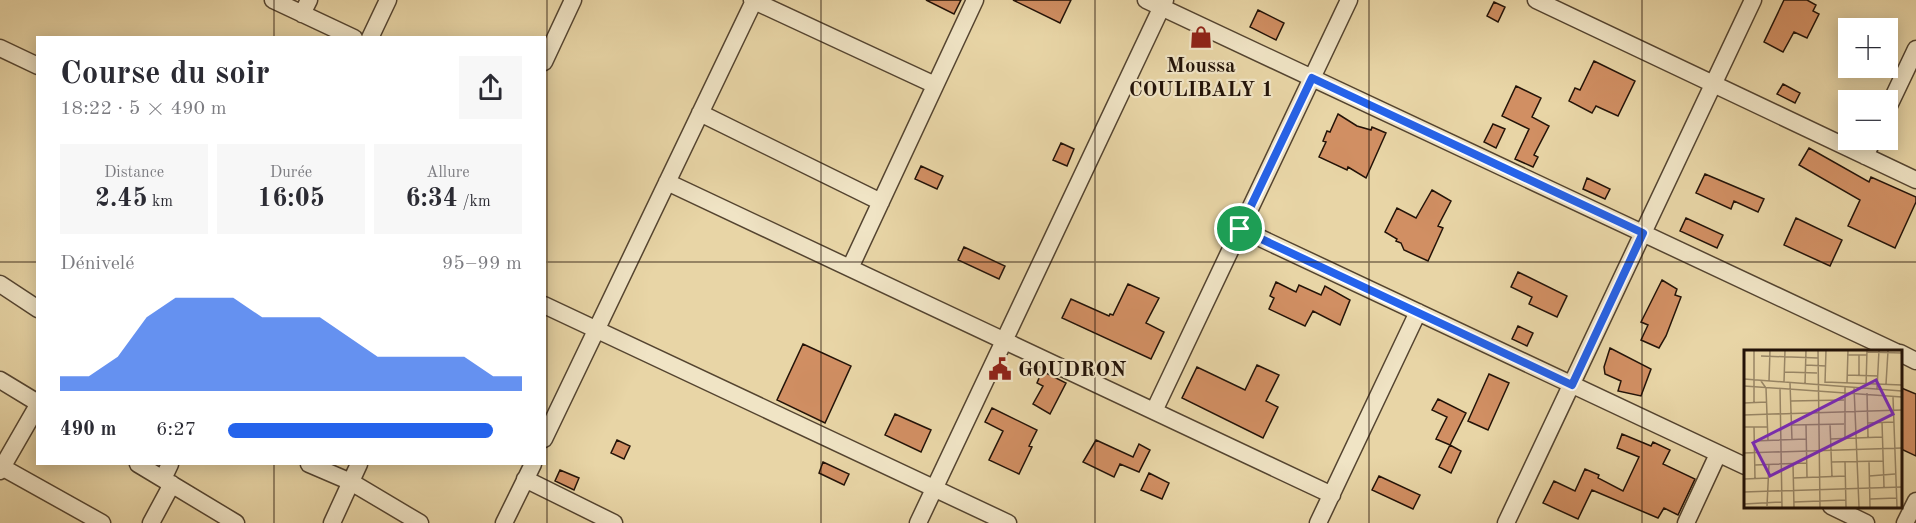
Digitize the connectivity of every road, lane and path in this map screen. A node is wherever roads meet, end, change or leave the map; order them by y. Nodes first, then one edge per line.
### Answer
1 (273, 0) edge
2 (388, 0) edge
3 (573, 0) edge
4 (753, 0) edge
5 (975, 0) edge
6 (1146, 0) edge
7 (1349, 0) edge
8 (1536, 0) edge
9 (1753, 0) edge
10 (1163, 4) edge
11 (1564, 6) edge
12 (305, 7) edge
13 (351, 36) edge
14 (371, 36) edge
15 (0, 48) edge
16 (1916, 49) edge
17 (546, 58) edge
18 (36, 65) edge
19 (1312, 78) junction
20 (1713, 84) junction
21 (935, 85) junction
22 (1897, 90) edge
23 (700, 113) junction
24 (1868, 150) edge
25 (1865, 156) junction
26 (1916, 180) edge
27 (668, 182) junction
28 (880, 202) junction
29 (1240, 229) junction
30 (1643, 233) junction
31 (850, 268) junction
32 (0, 284) edge
33 (546, 305) edge
34 (36, 308) edge
35 (1418, 312) junction
36 (597, 329) junction
37 (1004, 340) junction
38 (1892, 350) edge
39 (1901, 354) edge
40 (1916, 361) edge
41 (0, 380) edge
42 (1572, 385) junction
43 (36, 403) edge
44 (36, 407) edge
45 (1154, 411) junction
46 (546, 435) edge
47 (1718, 454) junction
48 (141, 465) edge
49 (311, 465) edge
50 (359, 465) edge
51 (532, 465) edge
52 (1744, 466) edge
53 (1, 468) edge
54 (169, 476) edge
55 (525, 479) junction
56 (351, 482) junction
57 (934, 488) junction
58 (1332, 495) junction
59 (1916, 501) edge
60 (1833, 508) edge
61 (102, 523) edge
62 (151, 523) edge
63 (236, 523) edge
64 (332, 523) edge
65 (420, 523) edge
66 (504, 523) edge
67 (614, 523) edge
68 (918, 523) edge
69 (1008, 523) edge
70 (1318, 523) edge
71 (1506, 523) edge
72 (1686, 523) edge
73 (1866, 523) edge
74 (1905, 523) edge

1 - 12 street
2 - 14 street
3 - 17 street
4 - 21 street
4 - 23 street
5 - 21 street
6 - 10 street
7 - 19 street
8 - 11 street
9 - 20 street
10 - 19 street
10 - 37 street
11 - 20 street
12 - 13 street
15 - 18 street
16 - 22 street
19 - 29 street
19 - 30 street
20 - 25 street
20 - 30 street
21 - 28 street
23 - 27 street
23 - 28 street
24 - 25 street
25 - 26 street
27 - 31 street
27 - 36 street
28 - 31 street
29 - 35 street
29 - 45 street
30 - 38 street
30 - 42 street
31 - 37 street
32 - 34 street
33 - 36 street
35 - 42 street
35 - 58 street
36 - 46 street
36 - 57 street
37 - 45 street
37 - 57 street
39 - 40 street
41 - 43 street
42 - 47 street
42 - 71 street
44 - 53 street
45 - 58 street
47 - 52 street
47 - 72 street
48 - 54 street
49 - 56 street
50 - 56 street
51 - 55 street
53 - 61 street
54 - 62 street
54 - 63 street
55 - 66 street
55 - 67 street
56 - 64 street
56 - 65 street
57 - 68 street
57 - 69 street
58 - 70 street
59 - 74 street
60 - 73 street

